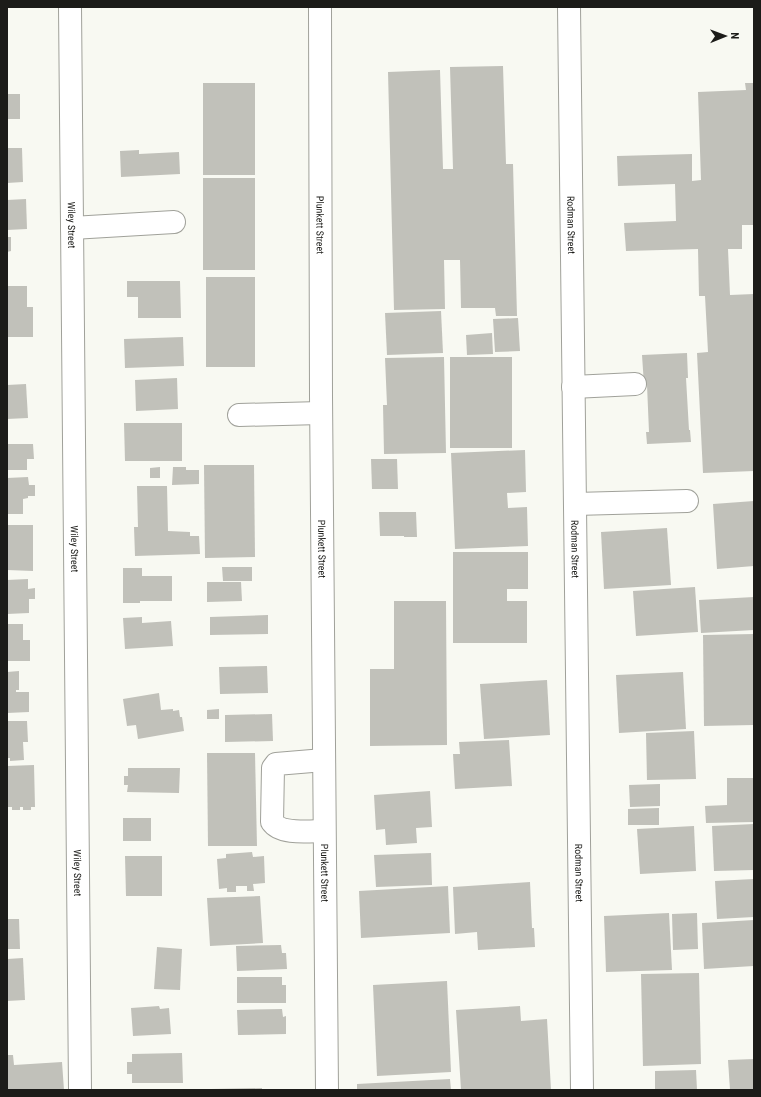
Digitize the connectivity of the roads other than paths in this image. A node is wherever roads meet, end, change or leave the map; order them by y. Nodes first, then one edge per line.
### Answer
1 (70, 7) edge
2 (320, 7) edge
3 (569, 7) edge
4 (174, 222) dead end
5 (72, 228) junction
6 (635, 384) dead end
7 (573, 388) junction
8 (321, 413) junction
9 (239, 415) dead end
10 (687, 500) dead end
11 (575, 504) junction
12 (324, 760) junction
13 (324, 831) junction
14 (80, 1090) edge
15 (327, 1090) edge
16 (582, 1090) edge

1 - 5 street, Wiley Street
2 - 8 street, Plunkett Street
3 - 7 street, Rodman Street
4 - 5 street
5 - 14 street, Wiley Street
6 - 7 street
7 - 11 street, Rodman Street
8 - 9 street
8 - 12 street, Plunkett Street
10 - 11 street
11 - 16 street, Rodman Street
12 - 13 street, Plunkett Street
12 - 13 street
13 - 15 street, Plunkett Street

